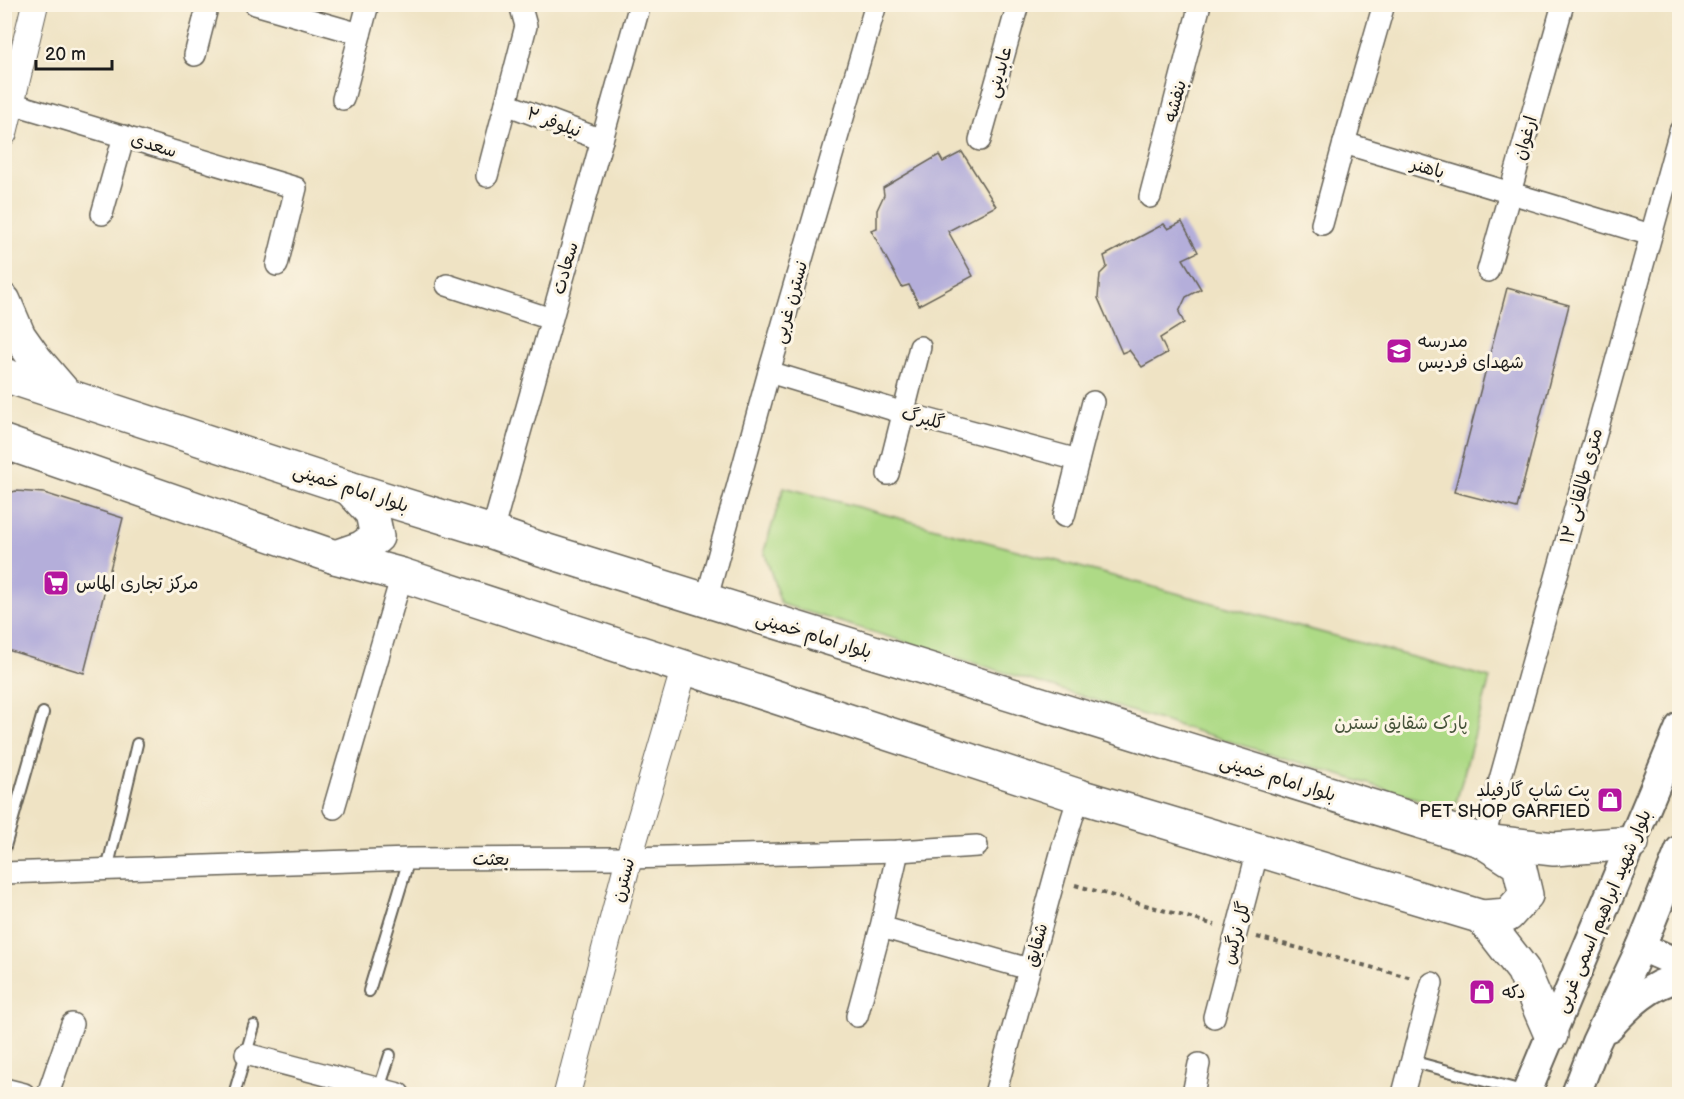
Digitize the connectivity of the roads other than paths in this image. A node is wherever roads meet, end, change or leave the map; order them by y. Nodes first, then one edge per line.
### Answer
1 (35, 4) edge
2 (208, 4) edge
3 (255, 4) edge
4 (368, 4) edge
5 (520, 4) edge
6 (640, 4) edge
7 (876, 4) edge
8 (1018, 4) edge
9 (1200, 4) edge
10 (1384, 4) edge
11 (1563, 4) edge
12 (360, 34) junction
13 (195, 55) dead end
14 (343, 99) dead end
15 (11, 103) junction
16 (506, 104) junction
17 (1680, 131) edge
18 (4, 133) edge
19 (124, 136) junction
20 (602, 140) junction
21 (980, 140) dead end
22 (1344, 143) junction
23 (487, 176) dead end
24 (1510, 192) junction
25 (1150, 197) dead end
26 (102, 214) dead end
27 (1322, 224) dead end
28 (1651, 235) junction
29 (276, 265) dead end
30 (1488, 271) dead end
31 (447, 285) dead end
32 (4, 301) edge
33 (551, 319) junction
34 (920, 347) dead end
35 (770, 372) junction
36 (4, 375) edge
37 (66, 395) junction
38 (1093, 402) dead end
39 (904, 413) junction
40 (4, 442) edge
41 (53, 459) junction
42 (1078, 460) junction
43 (4, 463) edge
44 (888, 474) dead end
45 (350, 488) junction
46 (1064, 516) dead end
47 (492, 532) junction
48 (335, 557) junction
49 (402, 575) junction
50 (706, 601) junction
51 (685, 666) junction
52 (43, 713) dead end
53 (1680, 727) edge
54 (137, 744) dead end
55 (1079, 796) junction
56 (334, 808) dead end
57 (1482, 841) junction
58 (1632, 843) junction
59 (977, 846) dead end
60 (4, 850) edge
61 (898, 850) junction
62 (1258, 850) junction
63 (1680, 850) edge
64 (629, 858) junction
65 (409, 859) junction
66 (107, 870) junction
67 (4, 873) edge
68 (1482, 917) junction
69 (881, 927) junction
70 (1641, 947) junction
71 (1680, 964) edge
72 (1029, 969) junction
73 (1680, 978) edge
74 (1432, 983) dead end
75 (369, 991) dead end
76 (857, 1016) dead end
77 (1214, 1017) dead end
78 (72, 1024) dead end
79 (254, 1026) dead end
80 (1551, 1035) junction
81 (1596, 1042) junction
82 (246, 1054) junction
83 (390, 1055) dead end
84 (1411, 1061) junction
85 (1199, 1064) dead end
86 (4, 1089) edge
87 (235, 1091) dead end
88 (385, 1093) edge
89 (1526, 1093) edge
90 (24, 1095) edge
91 (48, 1095) edge
92 (567, 1095) edge
93 (995, 1095) edge
94 (1193, 1095) edge
95 (1403, 1095) edge
96 (1576, 1095) edge

1 - 15 street
2 - 13 street
3 - 12 street
4 - 12 street
5 - 16 street
6 - 20 street, سعادت
7 - 35 street, نسترن غربی
8 - 21 street, عابدینی
9 - 25 street, بنفشه
10 - 22 street
11 - 24 street, ارغوان
12 - 14 street
15 - 18 street
15 - 19 street, سعدی
16 - 20 street, نیلوفر ۲
16 - 23 street
17 - 28 street, ۱۲ متری طالقانی
19 - 26 street
19 - 29 street, سعدی
20 - 33 street, سعادت
22 - 24 street, باهنر
22 - 27 street
24 - 28 street, باهنر
24 - 30 street, ارغوان
28 - 57 street, ۱۲ متری طالقانی
31 - 33 street
32 - 37 main road
33 - 47 street, سعادت
34 - 39 street
35 - 39 street, گلبرگ
35 - 50 street, نسترن غربی
36 - 37 main road, بلوار امام خمینی
37 - 45 main road, بلوار امام خمینی
38 - 42 street
39 - 42 street, گلبرگ
39 - 44 street
40 - 41 main road
41 - 43 main road
41 - 48 main road
42 - 46 street
45 - 47 main road, بلوار امام خمینی
45 - 48 main road
47 - 50 main road, بلوار امام خمینی
48 - 49 main road
49 - 51 main road
49 - 56 street
50 - 57 main road, بلوار امام خمینی
51 - 55 main road
51 - 64 street, نسترن
52 - 60 lane
53 - 58 main road, بلوار شهید ابراهیم اسمی غربی
54 - 66 lane
55 - 62 main road
55 - 72 street, شقایق
57 - 58 main road, بلوار امام خمینی
57 - 68 main road
58 - 80 main road, بلوار شهید ابراهیم اسمی غربی
59 - 61 street, بعثت
61 - 64 street, بعثت
61 - 69 street
62 - 68 main road
62 - 77 street, گل نرگس
63 - 70 main road
64 - 65 street, بعثت
64 - 92 street, نسترن
65 - 66 street, بعثت
65 - 75 lane
66 - 67 street, بعثت
68 - 80 main road
69 - 72 street
69 - 76 street
70 - 71 main road
70 - 81 main road
72 - 93 street, شقایق
73 - 81 main road
74 - 84 street
78 - 91 street
79 - 82 lane
80 - 89 main road, بلوار شهید ابراهیم اسمی غربی
81 - 96 main road
82 - 87 lane
82 - 88 street
83 - 88 lane
84 - 89 lane
84 - 95 street
85 - 94 street
86 - 90 street

